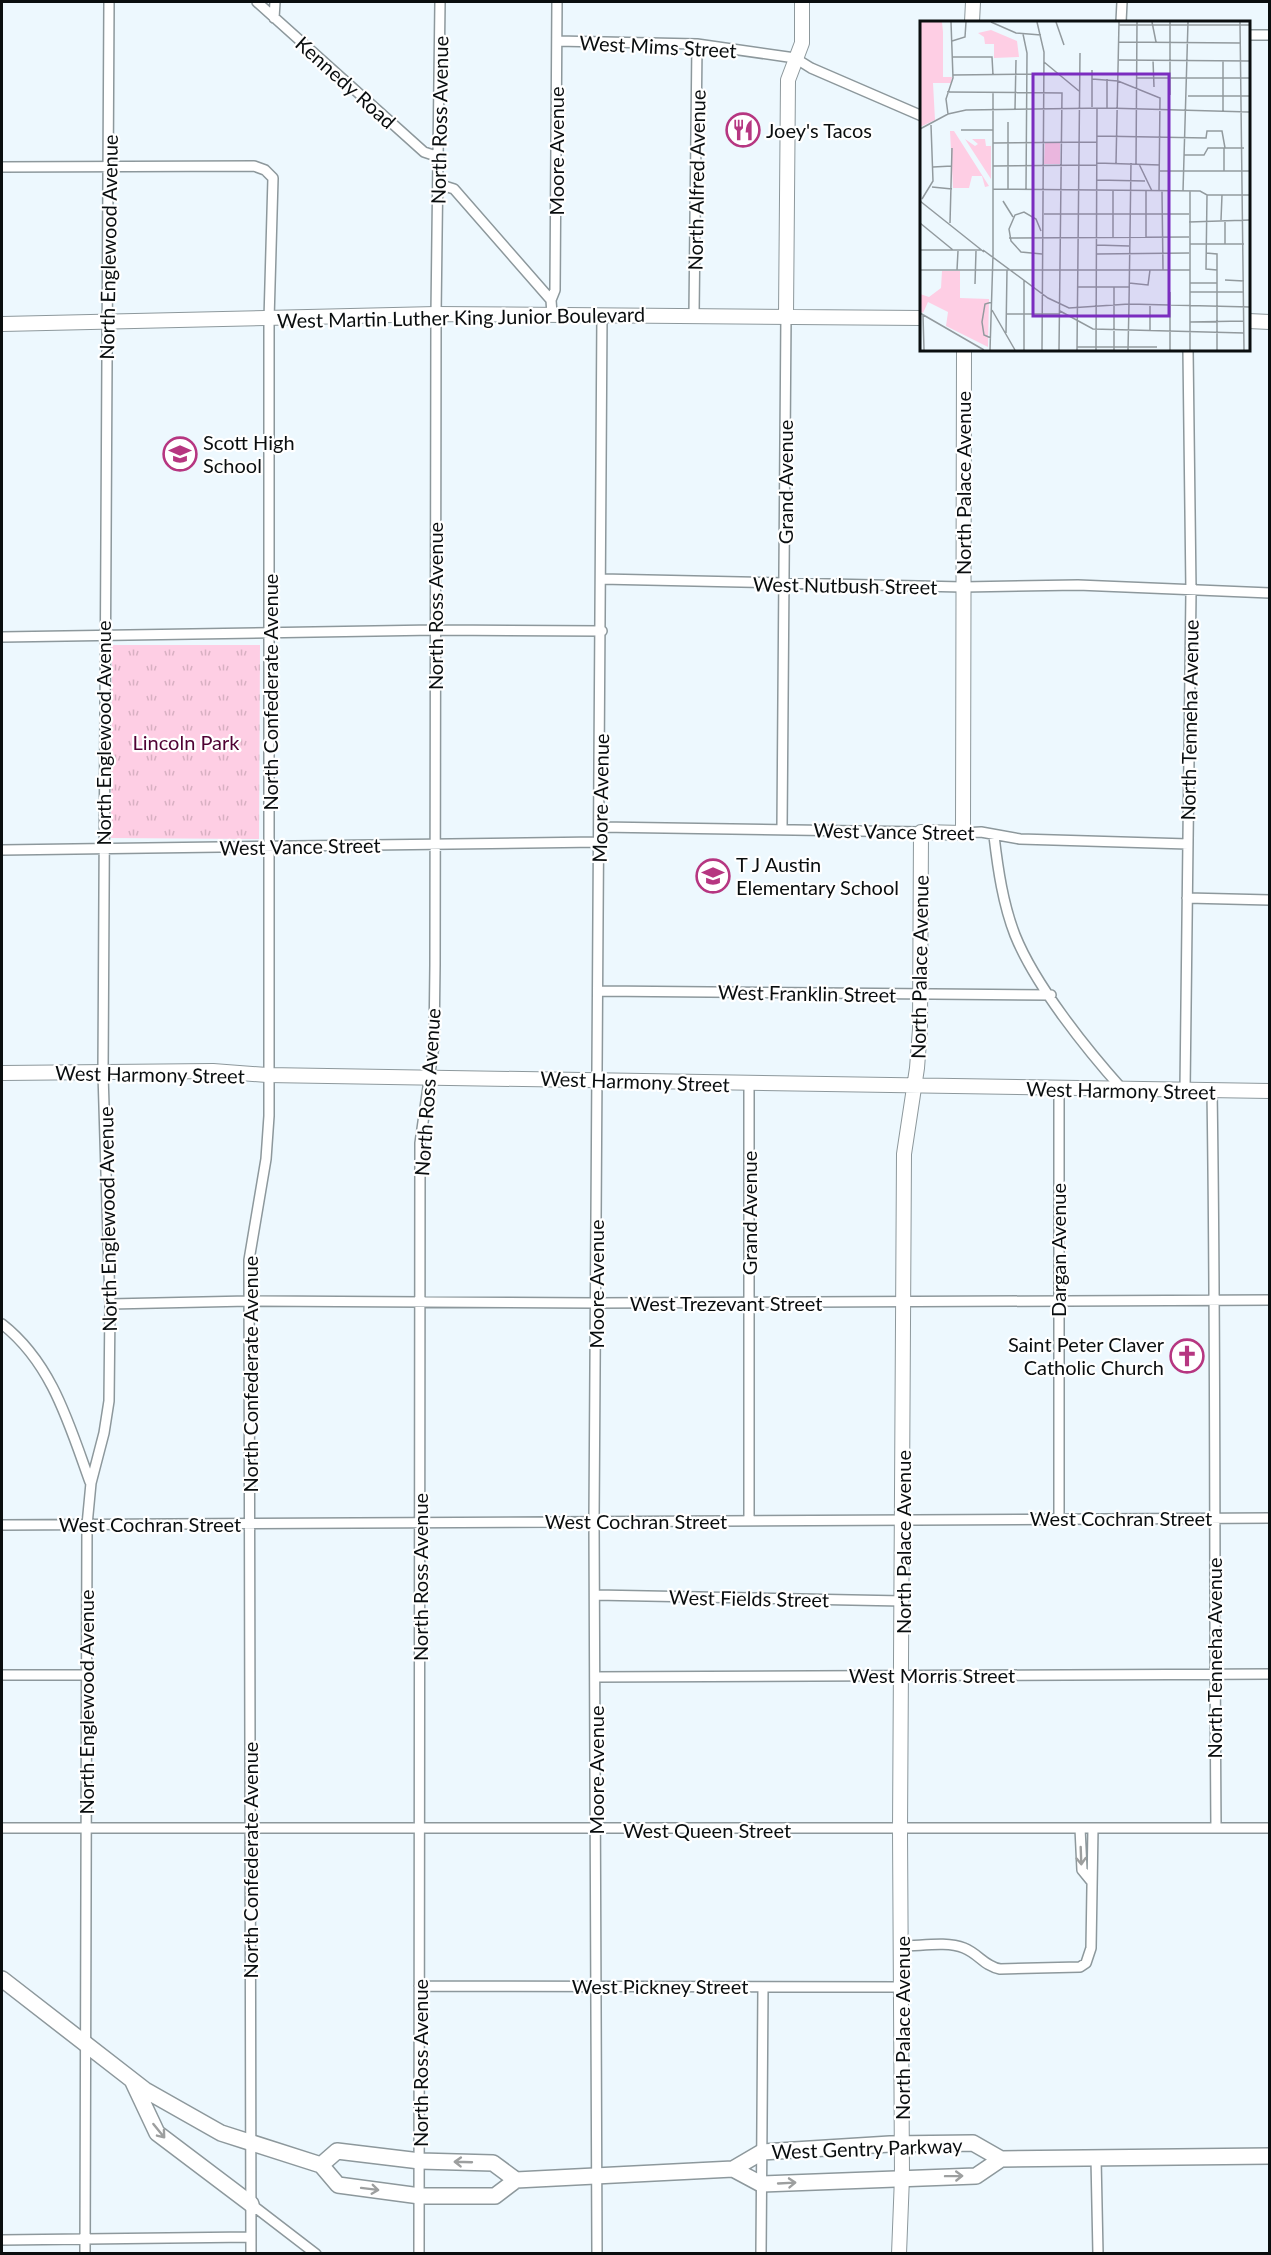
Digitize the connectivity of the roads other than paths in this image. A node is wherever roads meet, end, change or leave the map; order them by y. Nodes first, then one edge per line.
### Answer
1 (110, 2) edge
2 (257, 2) edge
3 (275, 2) edge
4 (440, 2) edge
5 (557, 2) edge
6 (802, 2) edge
7 (973, 2) edge
8 (1122, 2) edge
9 (274, 18) junction
10 (972, 21) edge
11 (1121, 21) edge
12 (1250, 35) edge
13 (1269, 35) edge
14 (557, 41) junction
15 (697, 44) junction
16 (795, 58) junction
17 (920, 116) edge
18 (439, 157) junction
19 (110, 165) junction
20 (2, 167) edge
21 (438, 184) junction
22 (552, 307) junction
23 (436, 314) junction
24 (602, 314) junction
25 (694, 315) junction
26 (786, 315) junction
27 (920, 318) edge
28 (269, 320) junction
29 (1250, 321) edge
30 (106, 322) junction
31 (1269, 322) edge
32 (2, 324) edge
33 (964, 351) edge
34 (1188, 351) edge
35 (601, 579) junction
36 (784, 585) junction
37 (963, 587) junction
38 (1191, 591) junction
39 (1269, 592) edge
40 (435, 630) junction
41 (602, 631) junction
42 (271, 633) junction
43 (104, 636) junction
44 (2, 638) edge
45 (600, 827) junction
46 (782, 829) junction
47 (921, 832) junction
48 (963, 833) junction
49 (994, 836) junction
50 (600, 842) junction
51 (434, 844) junction
52 (1188, 844) junction
53 (269, 846) junction
54 (103, 849) junction
55 (2, 850) edge
56 (1187, 898) junction
57 (1269, 900) edge
58 (599, 991) junction
59 (921, 995) junction
60 (1051, 995) junction
61 (2, 1073) edge
62 (103, 1073) junction
63 (267, 1075) junction
64 (429, 1076) junction
65 (597, 1079) junction
66 (749, 1084) junction
67 (913, 1086) junction
68 (1059, 1089) junction
69 (1123, 1090) junction
70 (1185, 1090) junction
71 (1212, 1091) junction
72 (1269, 1091) edge
73 (1215, 1300) junction
74 (1269, 1300) edge
75 (249, 1301) junction
76 (421, 1302) junction
77 (903, 1302) junction
78 (1058, 1302) junction
79 (596, 1303) junction
80 (749, 1303) junction
81 (110, 1304) junction
82 (2, 1324) edge
83 (91, 1483) junction
84 (1213, 1517) junction
85 (1059, 1518) junction
86 (1269, 1518) edge
87 (904, 1520) junction
88 (594, 1521) junction
89 (749, 1521) junction
90 (420, 1522) junction
91 (249, 1524) junction
92 (2, 1525) edge
93 (87, 1525) junction
94 (595, 1595) junction
95 (903, 1601) junction
96 (1214, 1674) junction
97 (1269, 1674) edge
98 (2, 1675) edge
99 (87, 1675) junction
100 (902, 1676) junction
101 (595, 1677) junction
102 (2, 1828) edge
103 (86, 1828) junction
104 (250, 1828) junction
105 (421, 1828) junction
106 (1080, 1828) junction
107 (1093, 1828) junction
108 (1216, 1828) junction
109 (1269, 1828) edge
110 (596, 1830) junction
111 (900, 1830) junction
112 (1090, 1881) junction
113 (903, 1946) junction
114 (2, 1979) edge
115 (596, 1985) junction
116 (419, 1986) junction
117 (763, 1987) junction
118 (901, 1987) junction
119 (87, 2046) junction
120 (131, 2080) junction
121 (250, 2144) junction
122 (902, 2144) junction
123 (762, 2152) junction
124 (1269, 2156) edge
125 (1096, 2158) junction
126 (1001, 2159) junction
127 (420, 2161) junction
128 (321, 2165) junction
129 (733, 2169) junction
130 (598, 2177) junction
131 (902, 2177) junction
132 (516, 2180) junction
133 (761, 2184) junction
134 (420, 2196) junction
135 (251, 2204) junction
136 (251, 2237) junction
137 (2, 2240) edge
138 (85, 2240) junction
139 (85, 2253) edge
140 (251, 2253) edge
141 (316, 2253) edge
142 (419, 2253) edge
143 (597, 2253) edge
144 (761, 2253) edge
145 (899, 2253) edge
146 (1098, 2253) edge

1 - 19 street, North Englewood Avenue
2 - 9 street, Kennedy Road
3 - 9 street
4 - 18 street, North Ross Avenue
5 - 14 street, Moore Avenue
6 - 16 street
7 - 10 street
8 - 11 street
9 - 18 street, Kennedy Road
12 - 13 street
14 - 15 street, West Mims Street
14 - 22 street, Moore Avenue
15 - 16 street, West Mims Street
15 - 25 street, North Alfred Avenue
16 - 17 street
16 - 26 street
18 - 21 street, North Ross Avenue
19 - 20 street
19 - 28 street, North Confederate Avenue
19 - 30 street, North Englewood Avenue
21 - 22 street
21 - 23 street, North Ross Avenue
22 - 23 street, West Martin Luther King Junior Boulevard
22 - 24 street, West Martin Luther King Junior Boulevard
23 - 28 street, West Martin Luther King Junior Boulevard
23 - 40 street, North Ross Avenue
24 - 25 street, West Martin Luther King Junior Boulevard
24 - 35 street, Moore Avenue
25 - 26 street, West Martin Luther King Junior Boulevard
26 - 27 street, West Martin Luther King Junior Boulevard
26 - 36 street, Grand Avenue
28 - 30 street, West Martin Luther King Junior Boulevard
28 - 42 street, North Confederate Avenue
29 - 31 street
30 - 32 street, West Martin Luther King Junior Boulevard
30 - 43 street, North Englewood Avenue
33 - 37 street, North Palace Avenue
34 - 38 street, North Tenneha Avenue
35 - 36 street, West Nutbush Street
35 - 41 street, Moore Avenue
36 - 37 street, West Nutbush Street
36 - 46 street, Grand Avenue
37 - 38 street, West Nutbush Street
37 - 48 street, North Palace Avenue
38 - 39 street, West Nutbush Street
38 - 52 street, North Tenneha Avenue
40 - 41 street
40 - 42 street
40 - 51 street, North Ross Avenue
41 - 45 street, Moore Avenue
42 - 43 street
42 - 53 street, North Confederate Avenue
43 - 44 street
43 - 54 street, North Englewood Avenue
45 - 46 street, West Vance Street
45 - 50 street, Moore Avenue
46 - 47 street, West Vance Street
47 - 48 street, West Vance Street
47 - 59 street, North Palace Avenue
48 - 49 street, West Vance Street
49 - 52 street, West Vance Street
49 - 60 street
50 - 51 street, West Vance Street
50 - 58 street, Moore Avenue
51 - 53 street, West Vance Street
51 - 64 street, North Ross Avenue
52 - 56 street, North Tenneha Avenue
53 - 54 street, West Vance Street
53 - 63 street, North Confederate Avenue
54 - 55 street, West Vance Street
54 - 62 street, North Englewood Avenue
56 - 57 street
56 - 70 street, North Tenneha Avenue
58 - 59 street, West Franklin Street
58 - 65 street, Moore Avenue
59 - 60 street, West Franklin Street
59 - 67 street, North Palace Avenue
60 - 69 street
61 - 62 street, West Harmony Street
62 - 63 street, West Harmony Street
62 - 81 street, North Englewood Avenue
63 - 64 street, West Harmony Street
63 - 75 street, North Confederate Avenue
64 - 65 street, West Harmony Street
64 - 76 street, North Ross Avenue
65 - 66 street, West Harmony Street
65 - 79 street, Moore Avenue
66 - 67 street, West Harmony Street
66 - 80 street, Grand Avenue
67 - 68 street, West Harmony Street
67 - 77 street, North Palace Avenue
68 - 69 street, West Harmony Street
68 - 78 street, Dargan Avenue
69 - 70 street, West Harmony Street
70 - 71 street, West Harmony Street
71 - 72 street, West Harmony Street
71 - 73 street, North Tenneha Avenue
73 - 74 street, West Trezevant Street
73 - 78 street, West Trezevant Street
73 - 84 street, North Tenneha Avenue
75 - 76 street, West Trezevant Street
75 - 81 street, West Trezevant Street
75 - 91 street, North Confederate Avenue
76 - 79 street, West Trezevant Street
76 - 90 street, North Ross Avenue
77 - 78 street, West Trezevant Street
77 - 80 street, West Trezevant Street
77 - 87 street, North Palace Avenue
78 - 85 street, Dargan Avenue
79 - 80 street, West Trezevant Street
79 - 88 street, Moore Avenue
80 - 89 street, Grand Avenue
81 - 83 street, North Englewood Avenue
82 - 83 street
83 - 93 street, North Englewood Avenue
84 - 85 street, West Cochran Street
84 - 86 street, West Cochran Street
84 - 96 street, North Tenneha Avenue
85 - 87 street, West Cochran Street
87 - 89 street, West Cochran Street
87 - 95 street, North Palace Avenue
88 - 89 street, West Cochran Street
88 - 90 street, West Cochran Street
88 - 94 street, Moore Avenue
90 - 91 street, West Cochran Street
90 - 105 street, North Ross Avenue
91 - 93 street, West Cochran Street
91 - 104 street, North Confederate Avenue
92 - 93 street, West Cochran Street
93 - 99 street, North Englewood Avenue
94 - 95 street, West Fields Street
94 - 101 street, Moore Avenue
95 - 100 street, North Palace Avenue
96 - 97 street, West Morris Street
96 - 100 street, West Morris Street
96 - 108 street, North Tenneha Avenue
98 - 99 street
99 - 103 street, North Englewood Avenue
100 - 101 street, West Morris Street
100 - 111 street, North Palace Avenue
101 - 110 street, Moore Avenue
102 - 103 street, West Queen Street
103 - 104 street, West Queen Street
103 - 119 street, North Englewood Avenue
104 - 105 street, West Queen Street
104 - 121 street, North Confederate Avenue
105 - 110 street, West Queen Street
105 - 116 street, North Ross Avenue
106 - 107 street, West Queen Street
106 - 111 street, West Queen Street
106 -> 112 street
107 - 108 street, West Queen Street
107 - 112 street
108 - 109 street, West Queen Street
110 - 111 street, West Queen Street
110 - 115 street, Moore Avenue
111 - 113 street, North Palace Avenue
112 - 113 street
113 - 118 street, North Palace Avenue
114 - 119 main road
115 - 116 street, West Pickney Street
115 - 117 street, West Pickney Street
115 - 130 street, Moore Avenue
116 - 127 street, North Ross Avenue
117 - 118 street, West Pickney Street
117 - 123 street
118 - 122 street, North Palace Avenue
119 - 120 main road
119 - 138 street, North Englewood Avenue
120 - 121 main road
120 -> 135 main road
121 - 128 main road
121 - 135 street, North Confederate Avenue
122 - 123 main road, West Gentry Parkway
122 - 126 main road, West Gentry Parkway
122 - 131 street, North Palace Avenue
123 - 129 main road, West Gentry Parkway
123 - 133 street
124 - 125 main road
125 - 126 main road
125 - 146 street
131 -> 126 main road, West Gentry Parkway
127 - 128 main road
132 -> 127 main road
127 - 134 street, North Ross Avenue
128 -> 134 main road
129 - 130 main road, West Gentry Parkway
129 - 133 main road, West Gentry Parkway
130 - 132 main road, West Gentry Parkway
130 - 143 street, Moore Avenue
133 -> 131 main road, West Gentry Parkway
131 - 145 street, North Palace Avenue
132 - 134 main road
133 - 144 street
134 - 142 street, North Ross Avenue
135 - 136 street, North Confederate Avenue
135 - 141 street
136 - 138 street
136 - 140 street, North Confederate Avenue
137 - 138 street
138 - 139 street, North Englewood Avenue

